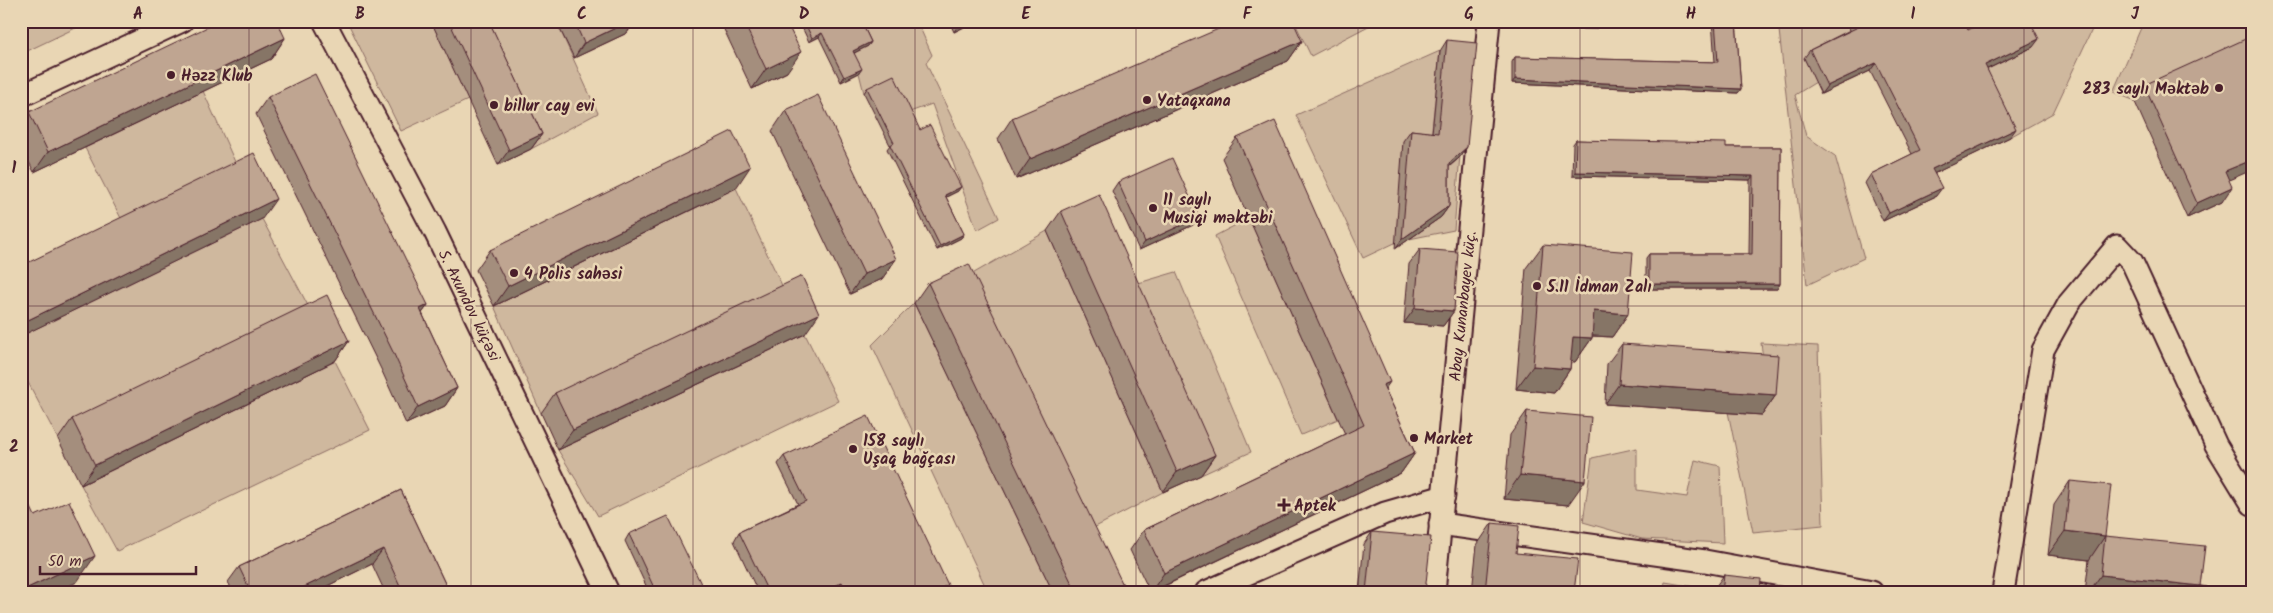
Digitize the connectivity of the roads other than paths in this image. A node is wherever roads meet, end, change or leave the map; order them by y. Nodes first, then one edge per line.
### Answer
1 (182, 21) edge
2 (324, 21) edge
3 (1489, 21) edge
4 (21, 96) edge
5 (1444, 496) junction
6 (2252, 504) edge
7 (1440, 524) junction
8 (608, 592) edge
9 (1206, 592) edge
10 (1434, 592) edge
11 (1872, 592) edge
12 (2003, 592) edge

1 - 4 street
2 - 8 street, S. Axundov küçəsi
3 - 5 street, Abay Kunanbayev küç.
5 - 7 street, Abay Kunanbayev küç.
5 - 9 street
6 - 12 street
7 - 10 street, Abay Kunanbayev küç.
7 - 11 street

